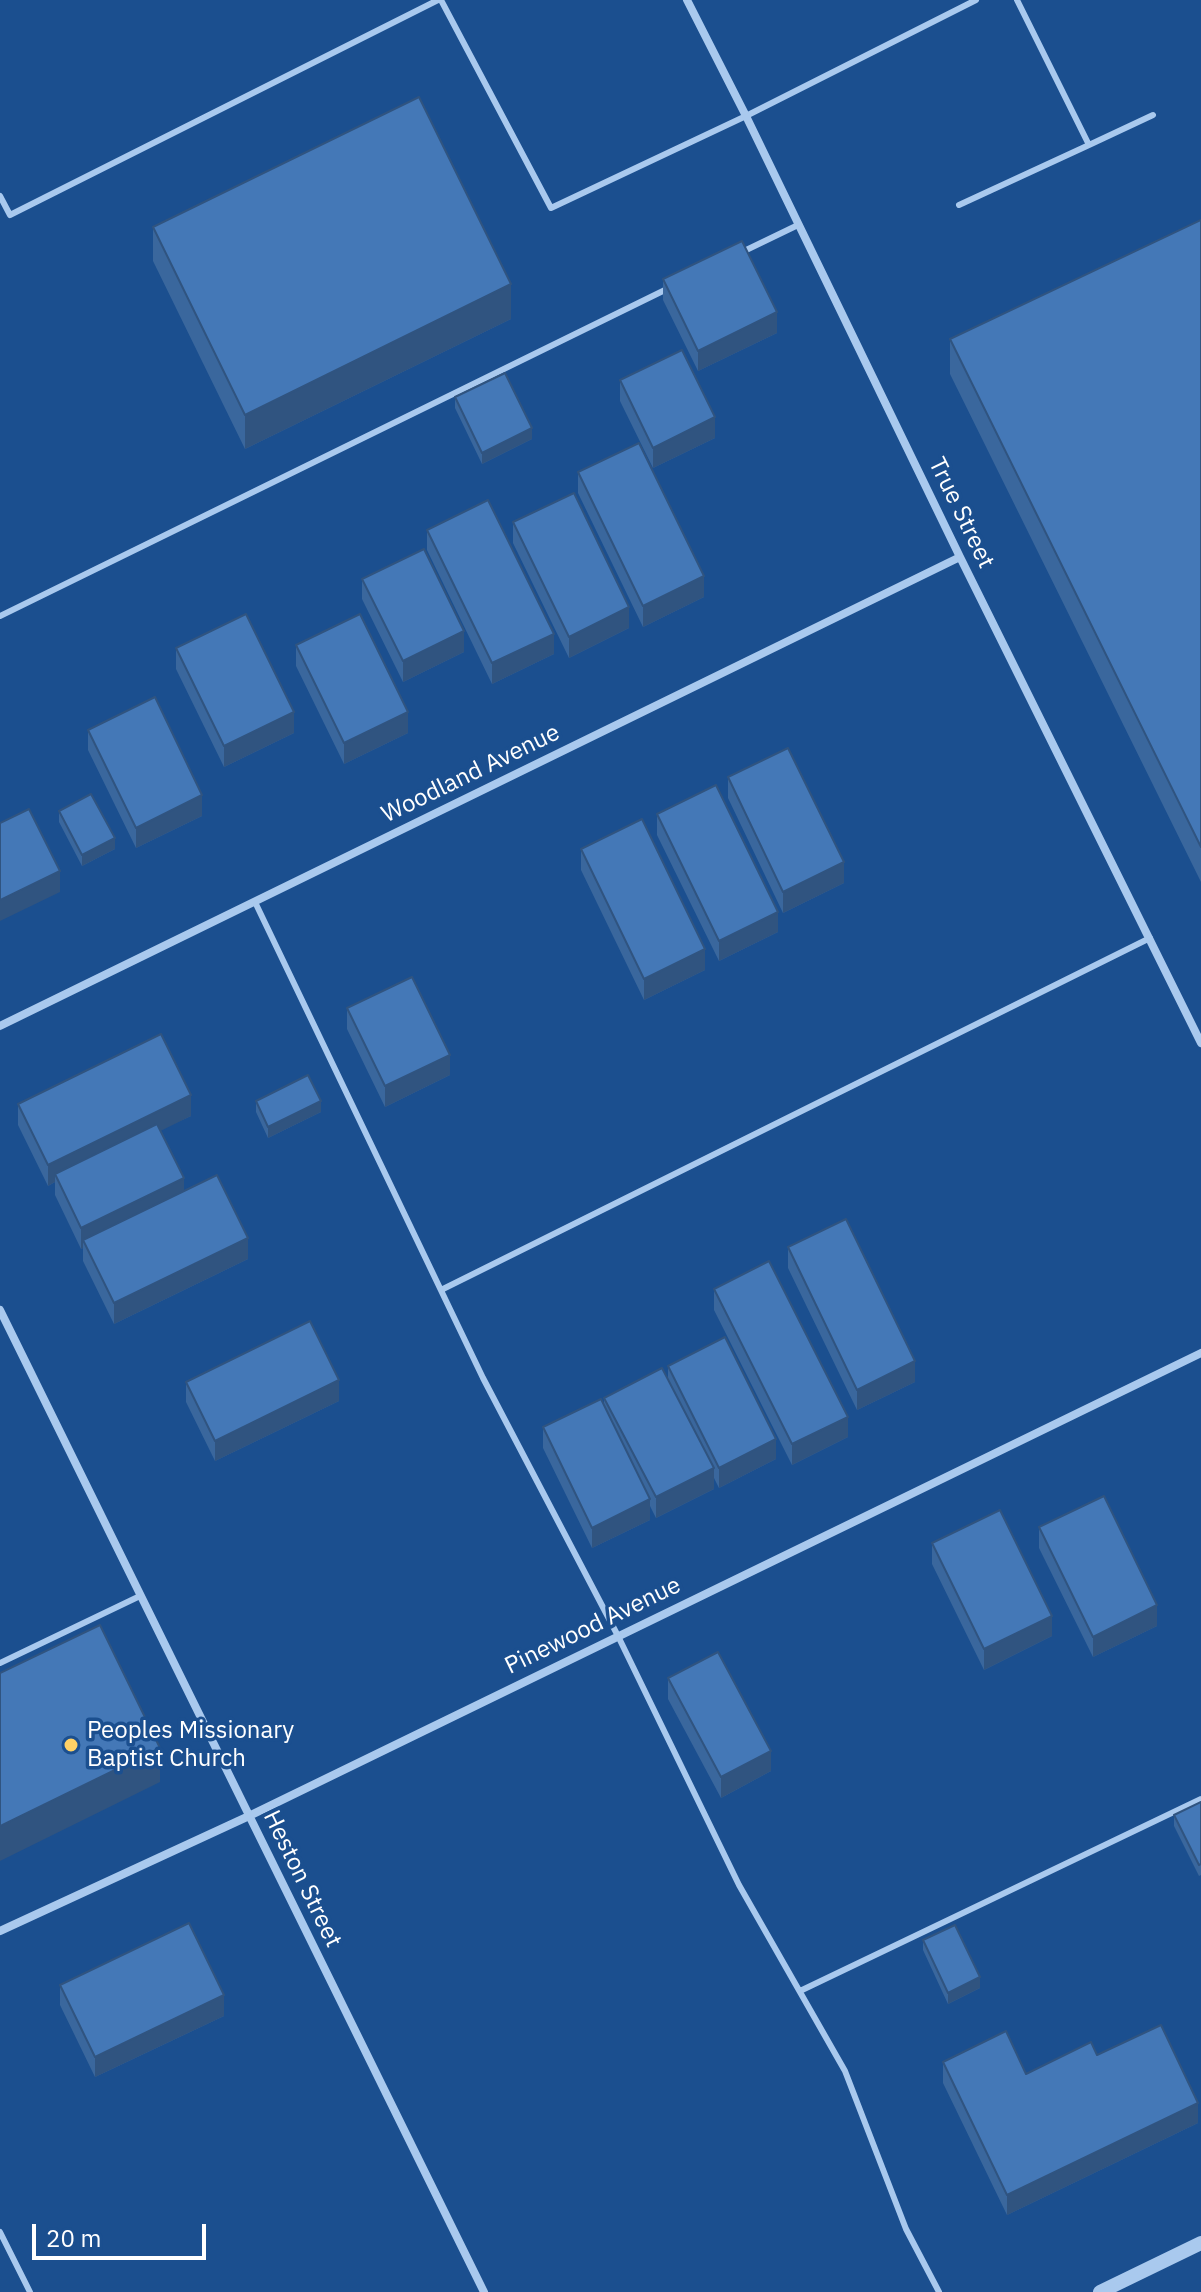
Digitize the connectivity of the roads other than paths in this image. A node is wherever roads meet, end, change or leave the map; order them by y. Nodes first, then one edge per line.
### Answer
1 (440, 0) edge
2 (687, 0) edge
3 (976, 0) edge
4 (1017, 0) edge
5 (1153, 115) dead end
6 (746, 116) junction
7 (1089, 145) junction
8 (0, 196) edge
9 (959, 205) dead end
10 (798, 225) junction
11 (726, 260) edge
12 (684, 281) edge
13 (960, 557) junction
14 (0, 616) edge
15 (255, 902) junction
16 (1150, 938) junction
17 (0, 1026) edge
18 (1201, 1043) edge
19 (441, 1290) junction
20 (0, 1310) edge
21 (1201, 1353) edge
22 (140, 1596) junction
23 (618, 1636) junction
24 (0, 1663) edge
25 (1201, 1799) edge
26 (249, 1816) junction
27 (0, 1931) edge
28 (800, 1991) junction
29 (0, 2232) edge
30 (1201, 2243) edge
31 (30, 2292) edge
32 (484, 2292) edge
33 (939, 2292) edge
34 (1100, 2292) edge

1 - 6 lane
1 - 8 lane
2 - 6 street, True Street
3 - 6 lane
4 - 7 lane
5 - 7 lane
6 - 10 street, True Street
7 - 9 lane
10 - 11 lane
10 - 13 street, True Street
12 - 14 lane
13 - 15 street, Woodland Avenue
13 - 16 street, True Street
15 - 17 street, Woodland Avenue
15 - 19 lane
16 - 18 street, True Street
16 - 19 lane
19 - 23 lane
20 - 22 street, Heston Street
21 - 23 street, Pinewood Avenue
22 - 24 lane
22 - 26 street, Heston Street
23 - 26 street, Pinewood Avenue
23 - 28 lane
25 - 28 lane
26 - 27 street, Pinewood Avenue
26 - 32 street, Heston Street
28 - 33 lane
29 - 31 lane
30 - 34 street

